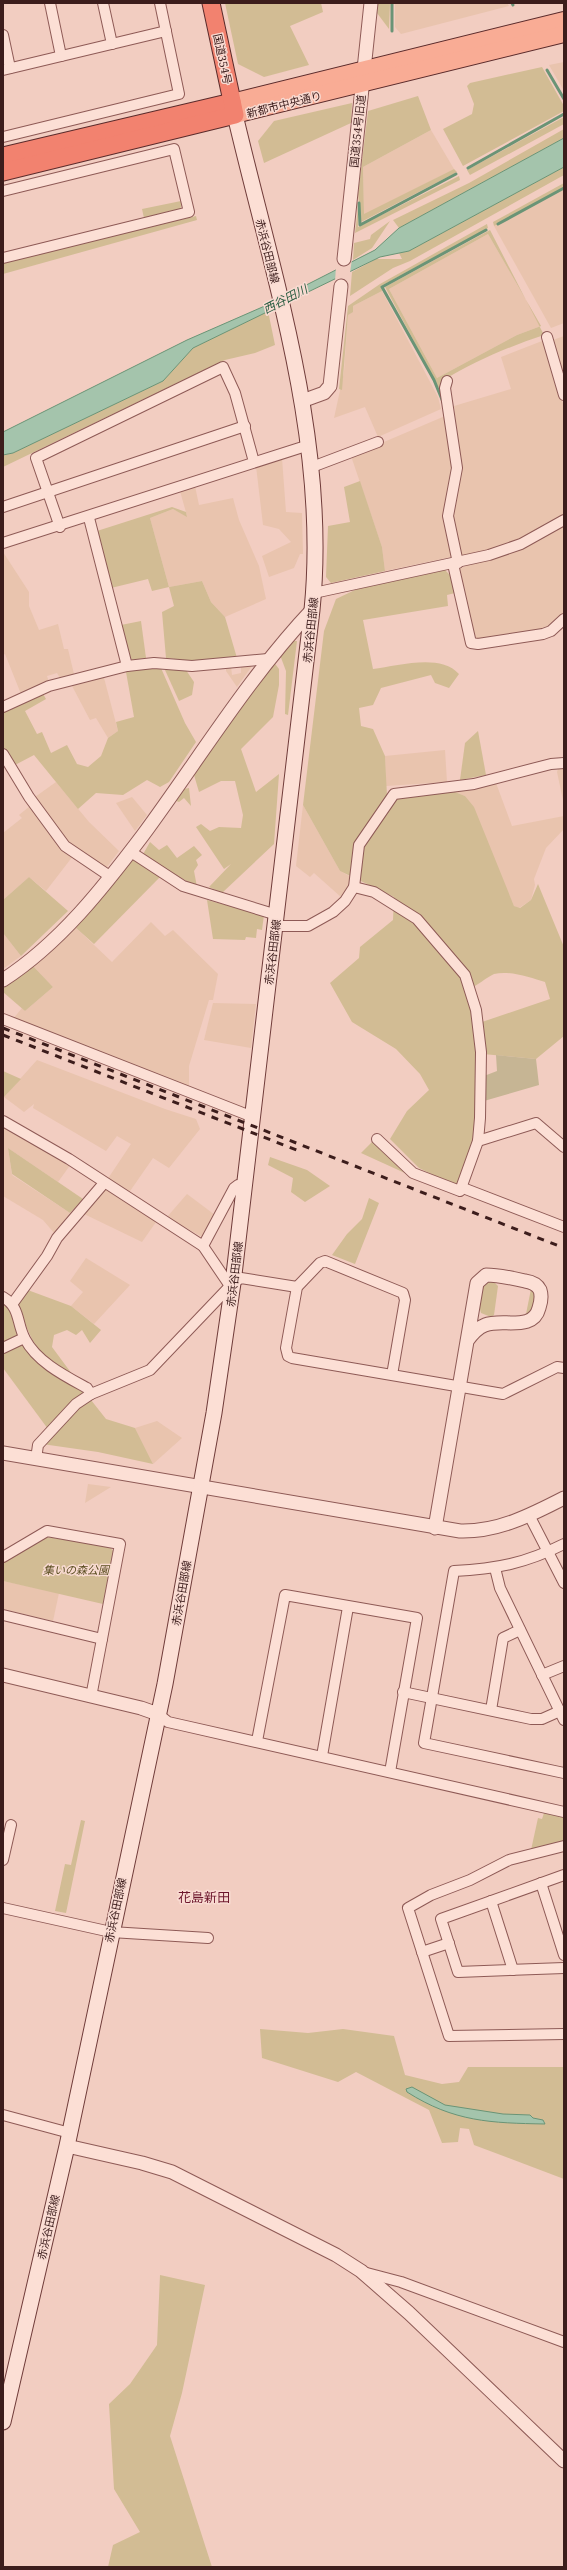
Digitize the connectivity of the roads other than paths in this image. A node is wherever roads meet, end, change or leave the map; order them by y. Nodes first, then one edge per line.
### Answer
1 (50, 3) edge
2 (103, 3) edge
3 (160, 3) edge
4 (210, 3) edge
5 (371, 3) edge
6 (564, 20) edge
7 (166, 31) junction
8 (564, 34) edge
9 (3, 35) edge
10 (112, 44) junction
11 (61, 56) junction
12 (364, 68) junction
13 (7, 69) edge
14 (362, 85) junction
15 (234, 108) junction
16 (3, 137) edge
17 (3, 156) edge
18 (3, 172) edge
19 (3, 191) edge
20 (3, 258) edge
21 (344, 259) dead end
22 (341, 286) dead end
23 (547, 337) dead end
24 (447, 380) dead end
25 (564, 395) edge
26 (302, 401) junction
27 (245, 426) junction
28 (378, 442) dead end
29 (309, 445) junction
30 (254, 462) junction
31 (312, 467) junction
32 (48, 492) junction
33 (3, 507) edge
34 (89, 518) junction
35 (564, 520) edge
36 (60, 527) junction
37 (3, 543) edge
38 (455, 563) junction
39 (314, 593) junction
40 (312, 610) junction
41 (564, 619) edge
42 (268, 659) junction
43 (127, 666) junction
44 (3, 707) edge
45 (3, 754) edge
46 (564, 763) edge
47 (131, 852) junction
48 (111, 877) junction
49 (354, 887) junction
50 (276, 920) junction
51 (3, 980) edge
52 (3, 1020) edge
53 (253, 1117) junction
54 (3, 1121) edge
55 (377, 1139) dead end
56 (478, 1140) junction
57 (564, 1147) edge
58 (104, 1183) junction
59 (245, 1186) junction
60 (463, 1188) junction
61 (564, 1227) edge
62 (203, 1246) junction
63 (232, 1284) junction
64 (297, 1287) junction
65 (3, 1297) edge
66 (13, 1303) junction
67 (473, 1308) junction
68 (486, 1324) junction
69 (24, 1338) junction
70 (468, 1341) junction
71 (3, 1348) edge
72 (564, 1368) edge
73 (392, 1376) junction
74 (460, 1387) junction
75 (91, 1394) junction
76 (3, 1453) edge
77 (36, 1459) junction
78 (200, 1488) junction
79 (564, 1498) edge
80 (530, 1516) junction
81 (435, 1528) junction
82 (564, 1544) edge
83 (546, 1553) junction
84 (3, 1557) edge
85 (495, 1568) junction
86 (564, 1583) edge
87 (348, 1606) junction
88 (3, 1615) edge
89 (520, 1630) junction
90 (102, 1639) junction
91 (564, 1666) edge
92 (3, 1675) edge
93 (542, 1676) junction
94 (403, 1692) junction
95 (91, 1697) junction
96 (432, 1698) junction
97 (491, 1710) junction
98 (158, 1714) junction
99 (562, 1715) edge
100 (257, 1741) junction
101 (322, 1756) junction
102 (390, 1772) junction
103 (564, 1773) edge
104 (564, 1812) edge
105 (11, 1825) dead end
106 (564, 1846) edge
107 (3, 1860) edge
108 (564, 1875) edge
109 (541, 1883) junction
110 (491, 1901) junction
111 (3, 1908) edge
112 (111, 1932) junction
113 (208, 1938) dead end
114 (449, 1943) junction
115 (422, 1952) junction
116 (564, 1955) edge
117 (564, 1968) edge
118 (513, 1970) junction
119 (564, 2034) edge
120 (3, 2115) edge
121 (68, 2140) junction
122 (361, 2271) junction
123 (564, 2342) edge
124 (3, 2422) edge
125 (564, 2461) edge

1 - 11 street
2 - 10 street
3 - 7 street
4 - 15 highway, 国道354号
5 - 12 street, 国道354号旧道
6 - 12 main road, 新都市中央通り
7 - 10 street
7 - 16 street
8 - 14 main road, 新都市中央通り
9 - 13 street
10 - 11 street
11 - 13 street
12 - 14 street, 国道354号旧道
12 - 15 main road, 新都市中央通り
14 - 15 main road, 新都市中央通り
14 - 21 street, 国道354号旧道
15 - 17 highway, 新都市中央通り
15 - 18 highway, 新都市中央通り
15 - 26 main road, 赤浜谷田部線
19 - 20 street
22 - 26 street
23 - 25 street
24 - 38 street
26 - 29 main road, 赤浜谷田部線
27 - 30 street
27 - 32 street
27 - 32 street
28 - 31 street
29 - 30 street
29 - 31 main road, 赤浜谷田部線
30 - 34 street
31 - 39 main road, 赤浜谷田部線
32 - 33 street
32 - 36 street
34 - 36 street
34 - 43 street
35 - 38 street
36 - 37 street
38 - 39 street
38 - 41 street
39 - 40 main road, 赤浜谷田部線
40 - 42 street
40 - 50 main road, 赤浜谷田部線
42 - 43 street
42 - 47 street
43 - 44 street
45 - 48 street
46 - 49 street
47 - 48 street
47 - 50 street
48 - 51 street
49 - 50 street
49 - 56 street
50 - 53 main road, 赤浜谷田部線
52 - 53 street
53 - 59 main road, 赤浜谷田部線
54 - 58 street
55 - 60 street
56 - 57 street
56 - 60 street
58 - 62 street
58 - 66 street
59 - 62 street
59 - 63 main road, 赤浜谷田部線
60 - 61 street
62 - 63 street
63 - 64 street
63 - 75 street
63 - 78 main road, 赤浜谷田部線
64 - 73 street
64 - 73 street
65 - 66 street
66 - 69 street
67 - 68 street
67 - 68 street
67 - 70 street
68 - 70 street
69 - 71 street
69 - 75 street
70 - 74 street
72 - 74 street
73 - 74 street
74 - 81 street
75 - 77 street
76 - 77 street
77 - 78 street
78 - 81 street
78 - 98 main road, 赤浜谷田部線
79 - 80 street
80 - 81 street
80 - 83 street
82 - 83 street
83 - 85 street
83 - 86 street
84 - 90 street
85 - 89 street
85 - 96 street
87 - 94 street
87 - 100 street
87 - 101 street
88 - 90 street
89 - 93 street
89 - 97 street
90 - 95 street
91 - 93 street
92 - 95 street
93 - 99 street
94 - 96 street
94 - 102 street
95 - 98 street
96 - 97 street
96 - 103 street
97 - 99 street
98 - 100 street
98 - 112 main road, 赤浜谷田部線
100 - 101 street
101 - 102 street
102 - 104 street
105 - 107 street
106 - 115 street
108 - 109 street
109 - 110 street
109 - 116 street
110 - 114 street
110 - 118 street
111 - 112 street
112 - 113 street
112 - 121 main road, 赤浜谷田部線
114 - 115 street
114 - 118 street
115 - 119 street
117 - 118 street
120 - 121 street
121 - 122 street
121 - 124 main road, 赤浜谷田部線
122 - 123 street
122 - 125 street

